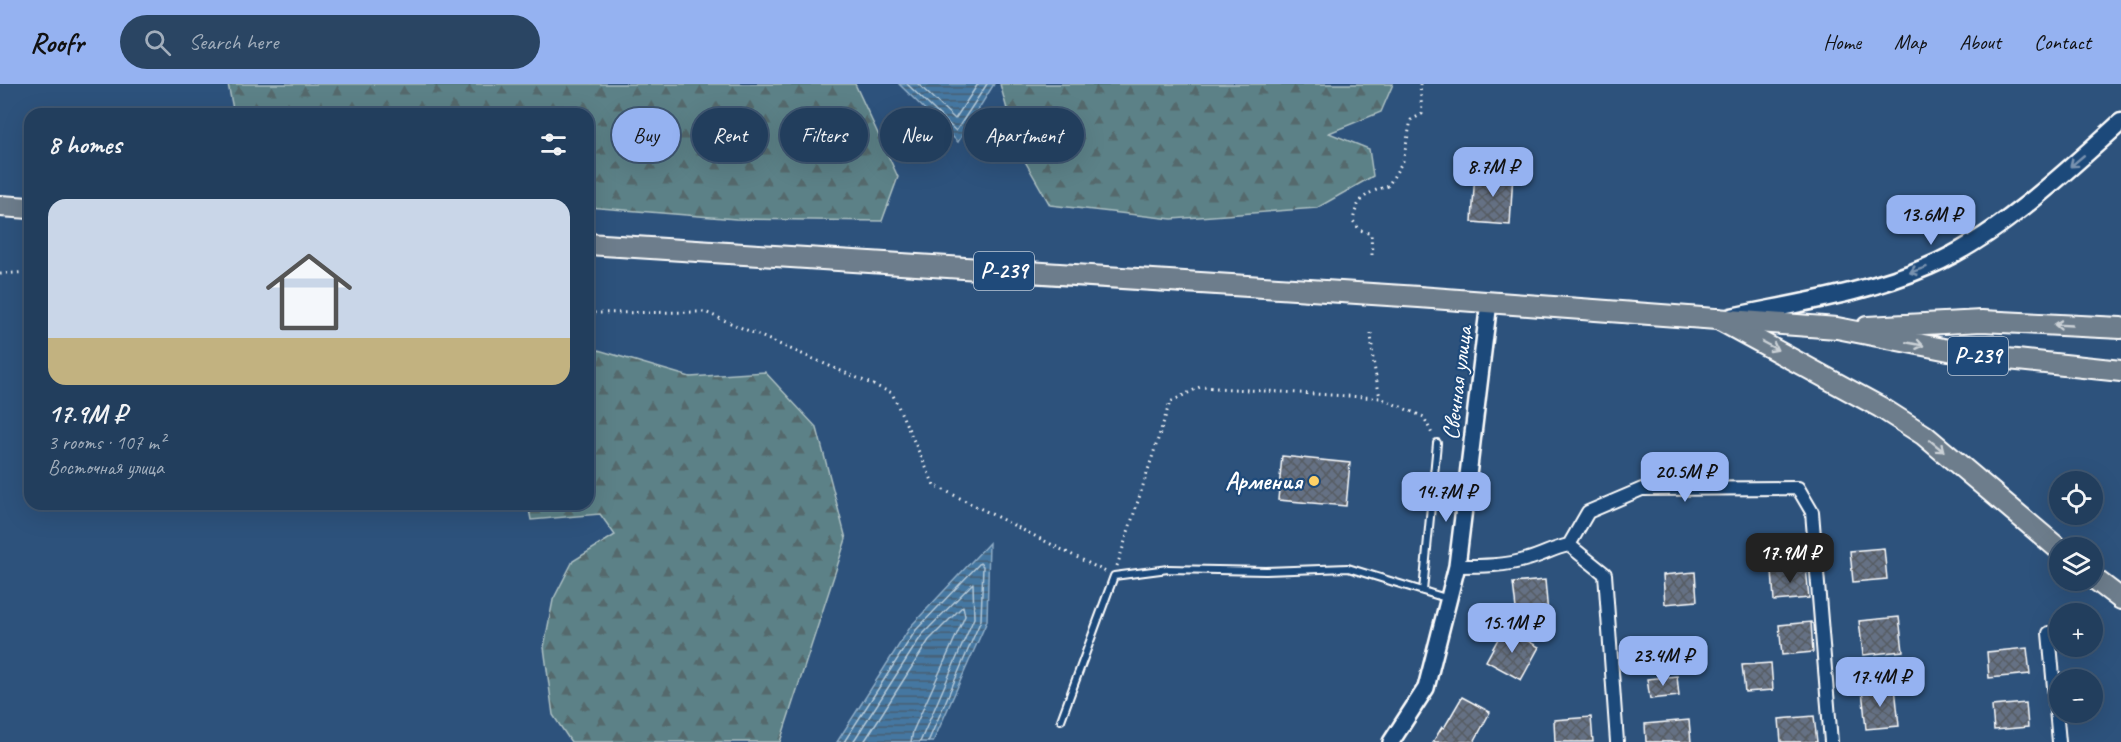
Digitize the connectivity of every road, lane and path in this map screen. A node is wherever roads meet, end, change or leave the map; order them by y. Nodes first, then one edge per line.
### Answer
1 (1420, 84) edge
2 (2121, 122) edge
3 (0, 206) edge
4 (24, 208) edge
5 (594, 244) edge
6 (1372, 255) dead end
7 (24, 272) edge
8 (0, 274) edge
9 (1489, 302) junction
10 (594, 313) edge
11 (1718, 319) junction
12 (1837, 328) junction
13 (2121, 328) edge
14 (1371, 333) dead end
15 (2121, 371) edge
16 (1380, 398) junction
17 (1437, 443) joint
18 (2049, 541) edge
19 (1569, 545) junction
20 (1457, 566) junction
21 (1114, 576) junction
22 (2103, 585) edge
23 (1424, 591) junction
24 (1450, 599) junction
25 (2121, 599) edge
26 (2051, 657) edge
27 (1061, 720) dead end
28 (1391, 742) edge
29 (1617, 742) edge
30 (1832, 742) edge
31 (2059, 742) edge

1 - 6 path
2 -> 11 main road
3 - 4 main road
5 - 9 main road, Р-239
7 - 8 path
9 - 11 main road, Р-239
9 - 20 street, Свечная улица
10 - 21 path
11 - 12 main road, Р-239
11 -> 18 main road
13 -> 12 main road, Р-239
12 -> 15 main road, Р-239
14 - 16 path
16 - 17 path
16 - 21 path
17 - 23 lane
19 - 20 street
19 - 29 street
19 - 30 street
20 - 24 street, Свечная улица
21 - 23 lane
21 - 27 lane
22 - 25 main road
23 - 24 lane
24 - 28 street, Свечная улица
26 - 31 street

